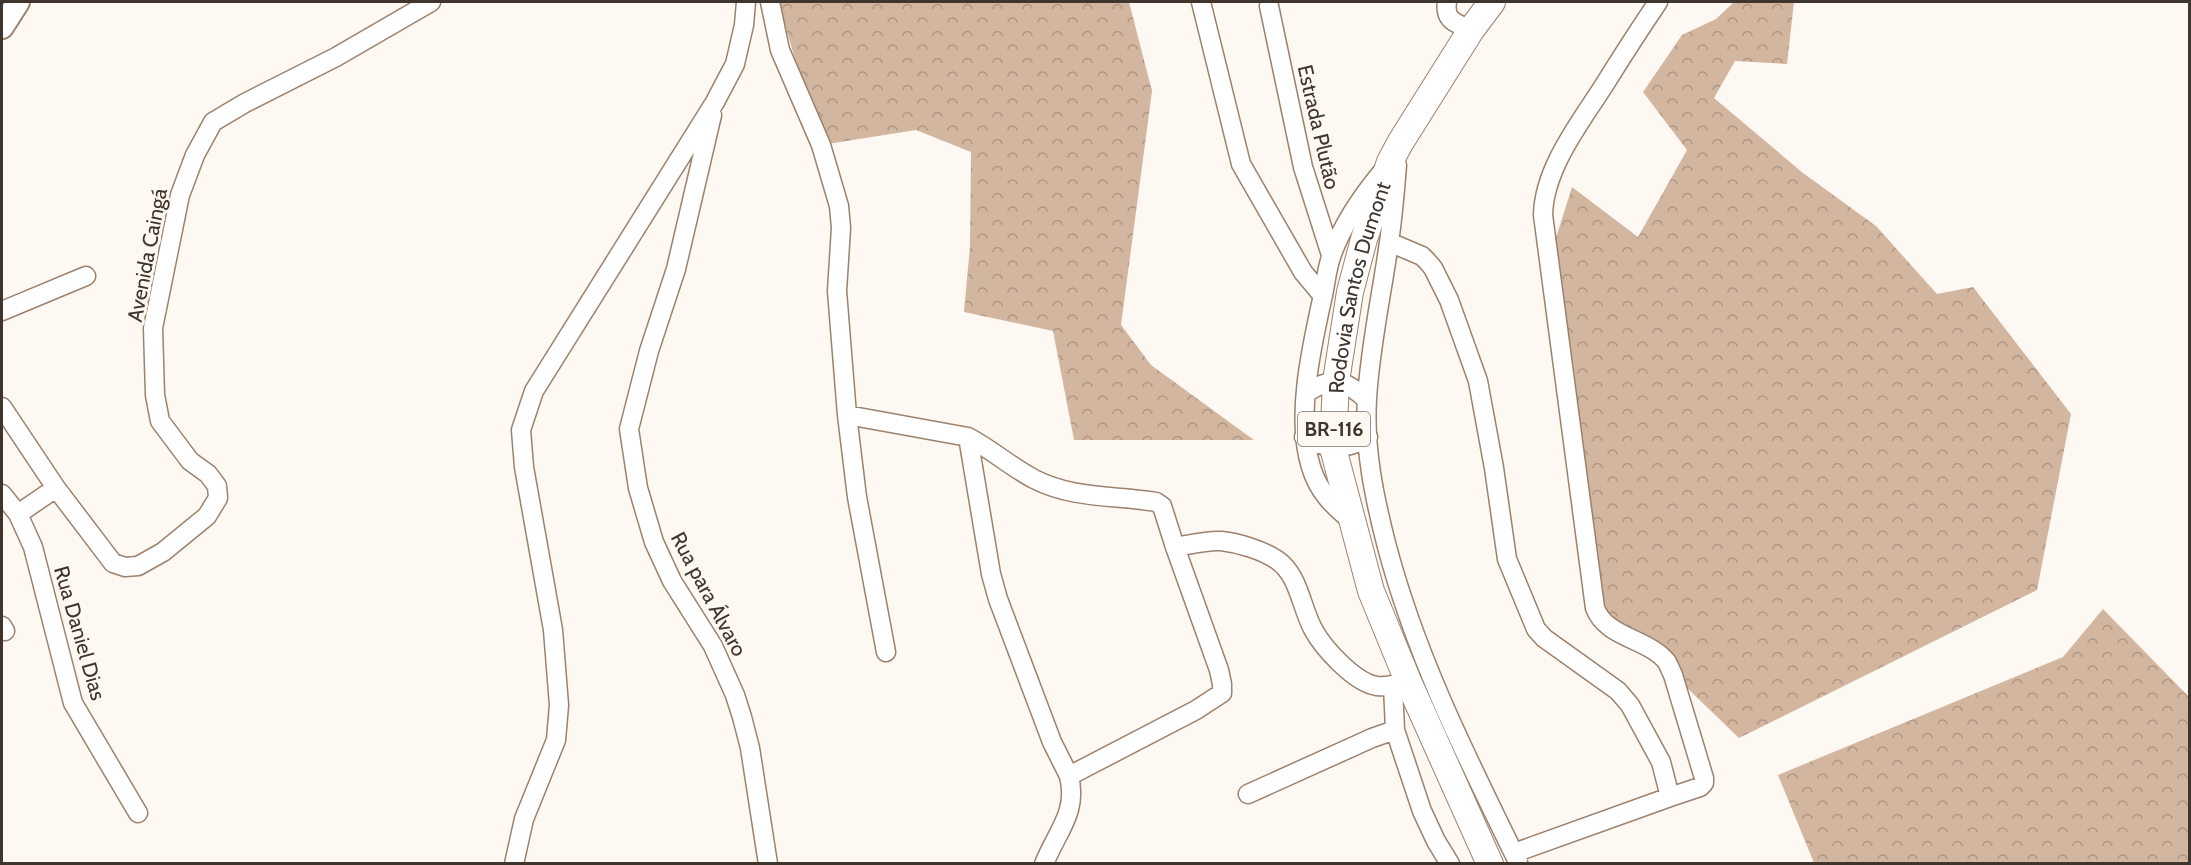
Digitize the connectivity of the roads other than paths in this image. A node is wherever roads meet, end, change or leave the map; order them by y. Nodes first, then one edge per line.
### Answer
1 (18, 2) edge
2 (431, 2) edge
3 (746, 2) edge
4 (770, 2) edge
5 (1201, 2) edge
6 (1447, 2) edge
7 (1492, 2) edge
8 (1658, 2) edge
9 (1269, 6) dead end
10 (2, 27) edge
11 (1471, 30) junction
12 (715, 102) junction
13 (1395, 152) junction
14 (1389, 242) junction
15 (1331, 255) junction
16 (86, 276) dead end
17 (1323, 296) junction
18 (2, 311) edge
19 (1336, 381) junction
20 (1306, 393) junction
21 (1367, 400) junction
22 (2, 407) edge
23 (847, 414) junction
24 (968, 437) junction
25 (1304, 437) junction
26 (1368, 437) junction
27 (1333, 448) junction
28 (56, 488) junction
29 (2, 494) edge
30 (18, 514) junction
31 (1352, 520) junction
32 (1175, 547) junction
33 (886, 652) dead end
34 (1401, 683) junction
35 (1395, 730) junction
36 (1069, 776) junction
37 (1248, 794) dead end
38 (1670, 797) junction
39 (138, 813) dead end
40 (1516, 858) edge
41 (514, 864) edge
42 (768, 864) edge
43 (1044, 864) edge
44 (1450, 864) edge
45 (1490, 864) edge

1 - 10 main road
2 - 28 street, Avenida Caingá
3 - 12 street
4 - 23 street
5 - 17 street
6 - 11 street
7 - 11 highway, Rodovia Santos Dumont / BR-116
8 - 38 street
9 - 15 street, Estrada Plutão
11 - 13 highway, Rodovia Santos Dumont / BR-116
12 - 41 street
12 - 42 street, Rua para Álvaro
13 - 14 street
13 - 15 street
13 - 19 highway, Rodovia Santos Dumont / BR-116
14 - 21 street
14 - 38 street
15 - 17 street
16 - 18 street
17 - 20 street
19 - 20 street
19 - 21 street
19 - 27 highway, Rodovia Santos Dumont / BR-116
20 - 25 street
21 - 26 street
22 - 28 street
23 - 24 street
23 - 33 street
24 - 32 street
24 - 36 street
25 - 27 street
25 - 31 street
26 - 27 street
26 - 40 street
27 - 31 highway, Rodovia Santos Dumont / BR-116
28 - 30 street
29 - 30 street, Rua Daniel Dias
30 - 39 street, Rua Daniel Dias
31 - 34 highway, Rodovia Santos Dumont / BR-116
32 - 34 street
32 - 36 street
34 - 35 street
34 - 45 highway, Rodovia Santos Dumont / BR-116
35 - 37 street
35 - 44 street
36 - 43 street
38 - 40 street

